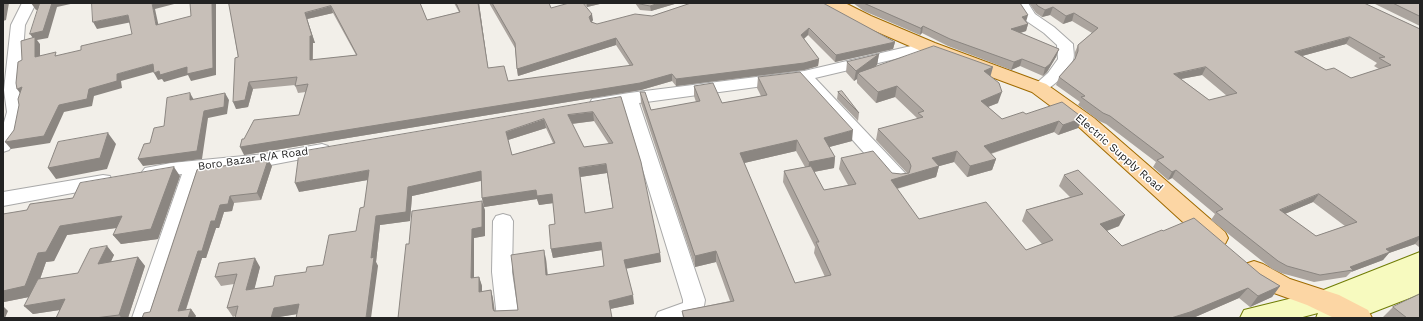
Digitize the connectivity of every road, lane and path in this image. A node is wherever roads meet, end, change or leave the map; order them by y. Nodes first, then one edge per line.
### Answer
1 (29, 3) edge
2 (831, 3) edge
3 (1021, 3) edge
4 (928, 47) junction
5 (804, 76) junction
6 (1039, 88) junction
7 (629, 98) junction
8 (583, 106) edge
9 (3, 146) edge
10 (334, 148) edge
11 (194, 167) junction
12 (898, 178) edge
13 (3, 199) edge
14 (503, 221) dead end
15 (1420, 262) edge
16 (1420, 283) edge
17 (1342, 313) edge
18 (143, 318) edge
19 (508, 318) edge
20 (666, 318) edge
21 (1253, 318) edge

1 - 9 street
2 - 4 main road, Electric Supply Road
3 - 6 street
4 - 5 street
4 - 6 main road, Electric Supply Road
5 - 7 street
5 - 12 street
6 - 17 main road, Electric Supply Road
7 - 8 street
7 - 20 street
10 - 11 street, Boro Bazar R/A Road
11 - 13 street, Boro Bazar R/A Road
11 - 18 street
14 - 19 street
15 - 17 main road
16 - 17 main road
17 - 21 main road

